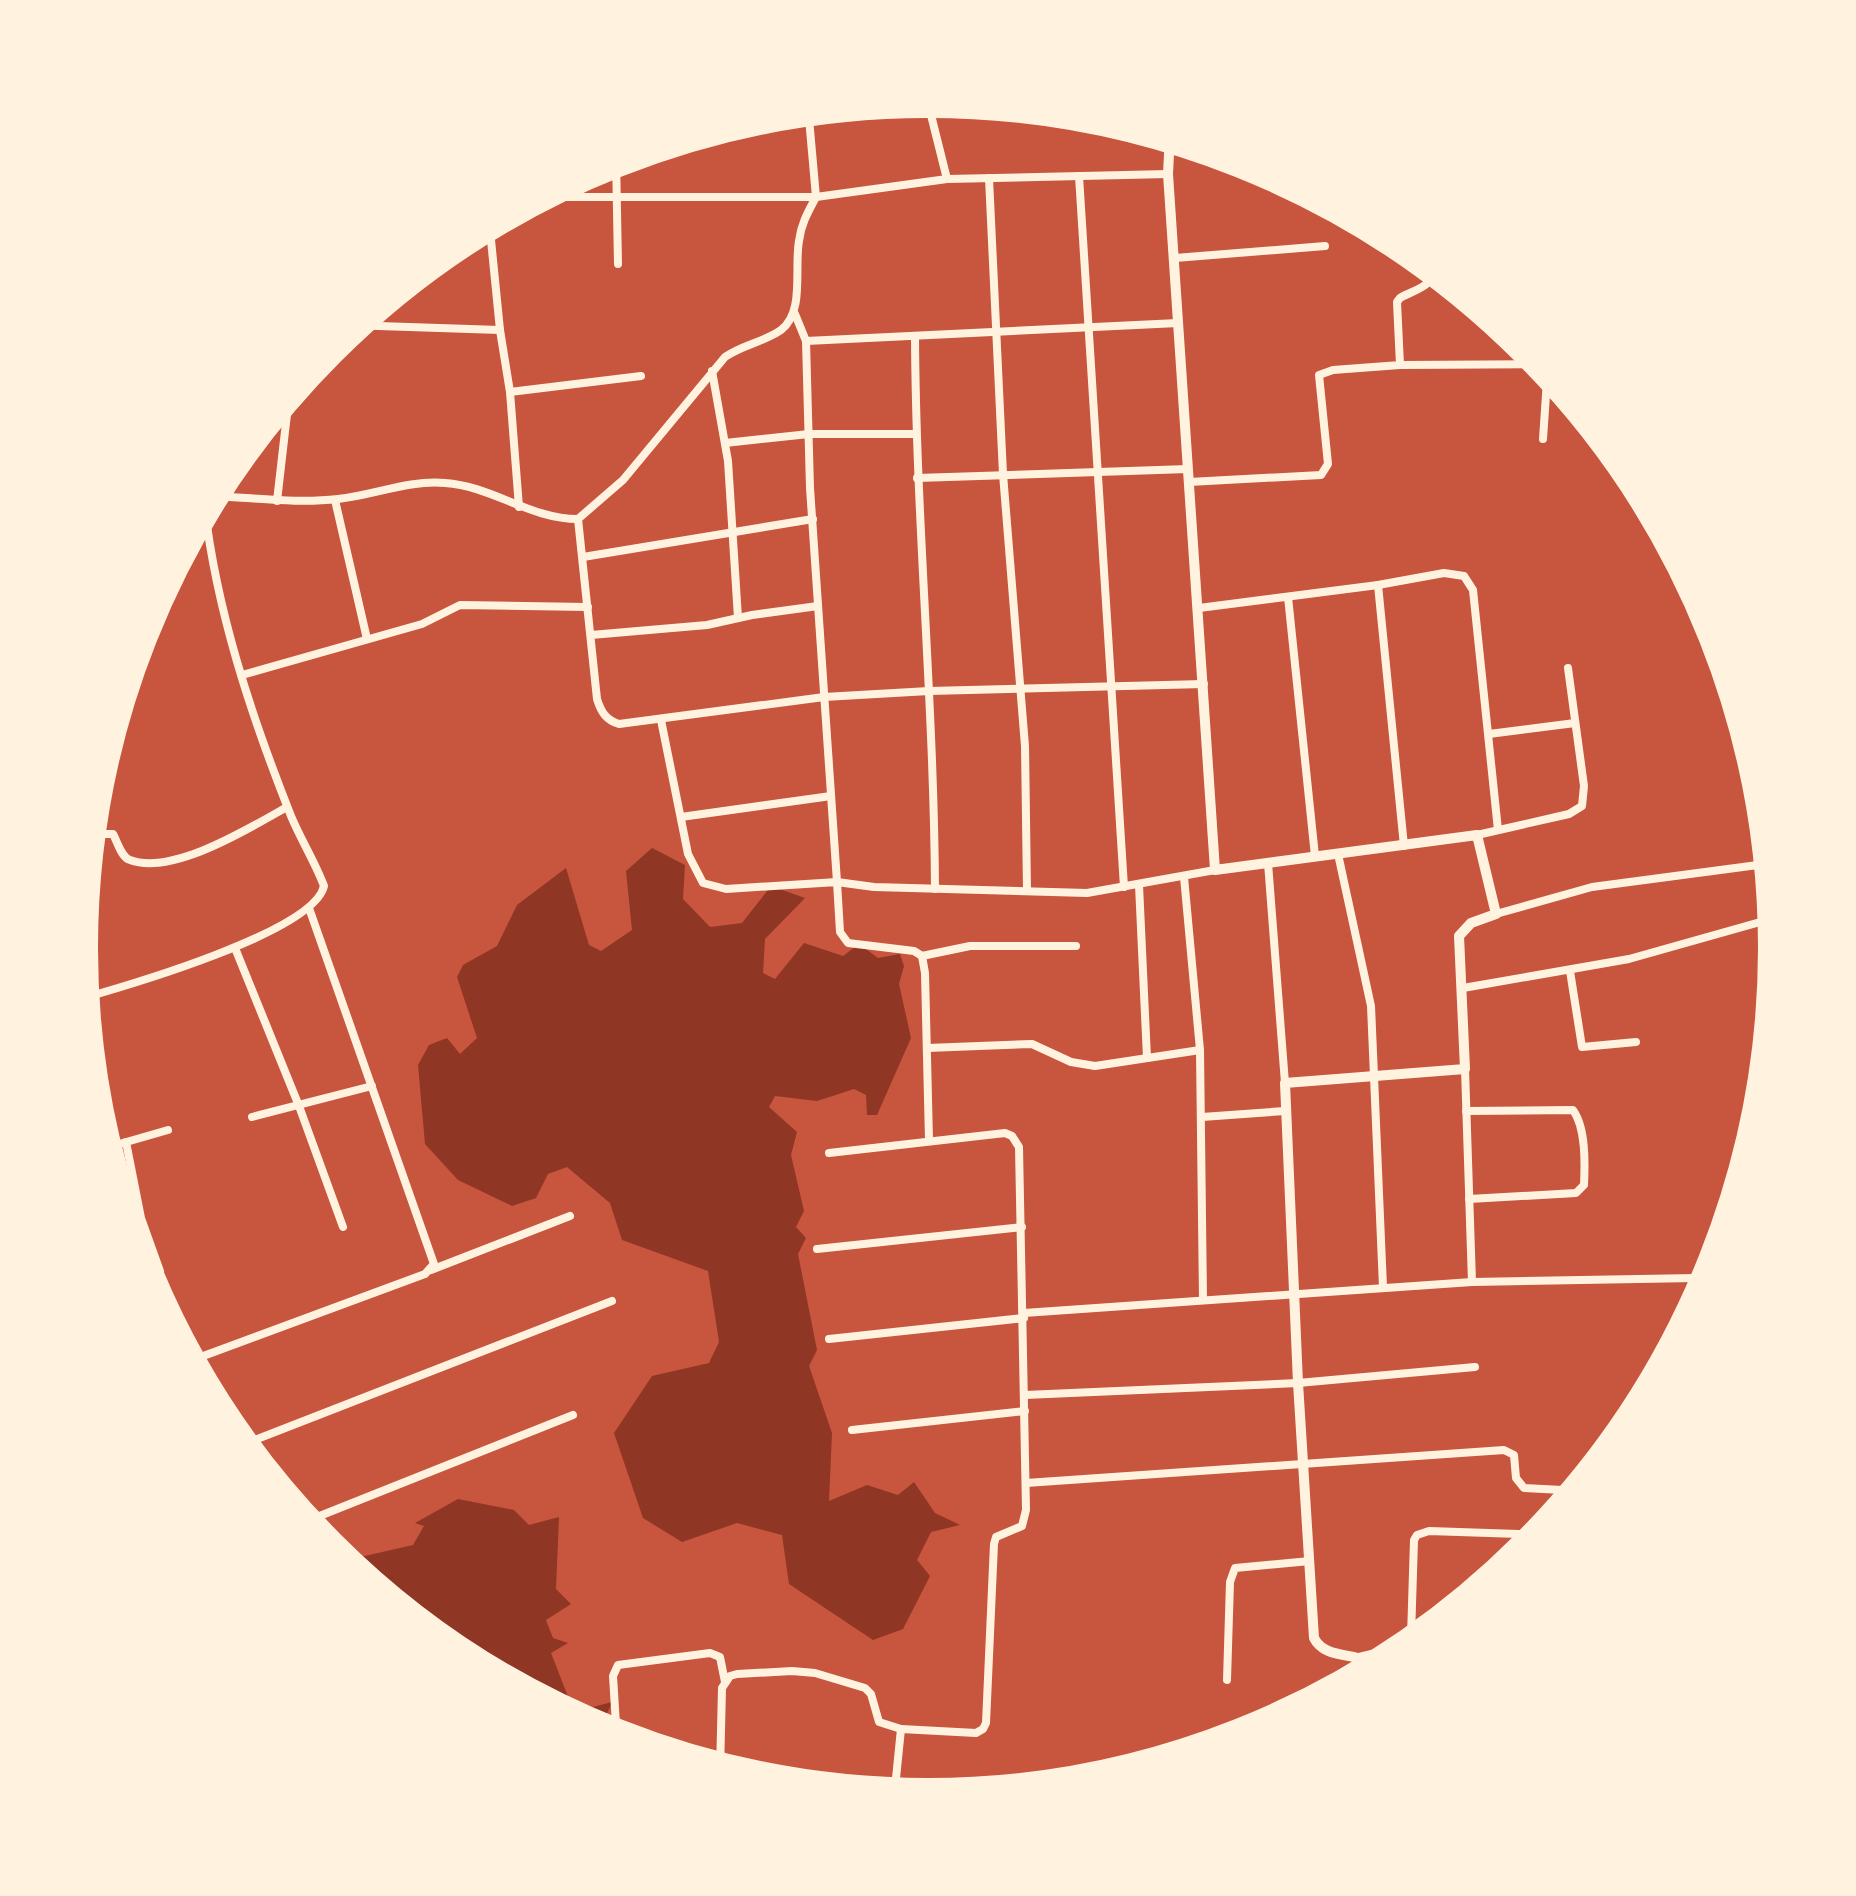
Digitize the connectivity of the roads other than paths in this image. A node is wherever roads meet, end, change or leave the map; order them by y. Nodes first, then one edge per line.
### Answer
1 (931, 112) edge
2 (809, 122) edge
3 (1169, 149) edge
4 (616, 173) edge
5 (1168, 174) junction
6 (1078, 176) junction
7 (989, 178) junction
8 (947, 179) junction
9 (816, 197) junction
10 (560, 198) edge
11 (617, 198) junction
12 (491, 236) edge
13 (1325, 246) dead end
14 (1175, 258) junction
15 (618, 264) dead end
16 (1430, 280) edge
17 (795, 314) junction
18 (1178, 323) junction
19 (370, 327) edge
20 (1087, 329) junction
21 (500, 330) junction
22 (995, 333) junction
23 (915, 336) junction
24 (806, 341) junction
25 (1400, 364) junction
26 (1526, 365) edge
27 (712, 372) junction
28 (641, 376) dead end
29 (1546, 386) edge
30 (510, 392) junction
31 (287, 412) edge
32 (808, 434) junction
33 (916, 434) junction
34 (1544, 439) dead end
35 (724, 443) junction
36 (1188, 469) junction
37 (1003, 474) junction
38 (1097, 474) junction
39 (917, 478) junction
40 (1189, 482) junction
41 (223, 500) edge
42 (335, 500) junction
43 (277, 501) junction
44 (520, 507) junction
45 (578, 519) junction
46 (813, 519) junction
47 (208, 523) edge
48 (730, 534) junction
49 (583, 557) junction
50 (1378, 586) junction
51 (1288, 597) junction
52 (818, 606) junction
53 (588, 607) junction
54 (1199, 608) junction
55 (738, 618) junction
56 (591, 636) junction
57 (366, 639) junction
58 (1568, 668) dead end
59 (242, 675) junction
60 (1204, 684) junction
61 (1112, 685) junction
62 (1019, 688) junction
63 (929, 690) junction
64 (824, 697) junction
65 (661, 720) junction
66 (1575, 723) junction
67 (1489, 734) junction
68 (831, 796) junction
69 (288, 807) junction
70 (681, 816) junction
71 (1498, 830) junction
72 (101, 834) edge
73 (1477, 835) junction
74 (1404, 846) junction
75 (1338, 854) junction
76 (1315, 856) junction
77 (1268, 864) junction
78 (1759, 865) edge
79 (1215, 870) junction
80 (1184, 878) junction
81 (837, 882) junction
82 (1139, 885) junction
83 (1124, 886) junction
84 (935, 889) junction
85 (1027, 890) junction
86 (308, 908) junction
87 (1496, 914) junction
88 (1763, 921) edge
89 (1076, 946) dead end
90 (234, 948) junction
91 (922, 956) junction
92 (1570, 971) junction
93 (1463, 988) junction
94 (94, 995) edge
95 (1636, 1042) dead end
96 (927, 1048) junction
97 (1200, 1050) junction
98 (1147, 1058) junction
99 (1464, 1069) junction
100 (1374, 1076) junction
101 (1285, 1083) junction
102 (372, 1086) junction
103 (299, 1106) junction
104 (1285, 1110) junction
105 (1466, 1111) junction
106 (252, 1118) dead end
107 (1202, 1118) junction
108 (168, 1130) dead end
109 (929, 1140) junction
110 (126, 1142) junction
111 (117, 1144) edge
112 (829, 1153) dead end
113 (1469, 1199) junction
114 (570, 1216) dead end
115 (342, 1227) dead end
116 (1022, 1228) junction
117 (817, 1249) dead end
118 (432, 1270) junction
119 (160, 1272) dead end
120 (1696, 1278) dead end
121 (1472, 1282) junction
122 (1383, 1287) junction
123 (1294, 1295) junction
124 (1202, 1300) junction
125 (612, 1302) dead end
126 (1024, 1315) junction
127 (828, 1339) dead end
128 (199, 1357) edge
129 (1475, 1367) dead end
130 (1298, 1383) junction
131 (1025, 1395) junction
132 (1026, 1410) junction
133 (573, 1415) dead end
134 (852, 1430) dead end
135 (253, 1440) edge
136 (1303, 1463) junction
137 (1026, 1483) junction
138 (1563, 1490) edge
139 (317, 1517) edge
140 (1523, 1534) edge
141 (1310, 1562) junction
142 (1412, 1628) edge
143 (1375, 1653) edge
144 (1359, 1657) junction
145 (1367, 1659) edge
146 (1227, 1680) dead end
147 (725, 1682) junction
148 (616, 1723) edge
149 (901, 1729) junction
150 (721, 1757) edge
151 (896, 1783) edge

1 - 8 street
2 - 9 street
3 - 5 street
4 - 11 street
5 - 6 street
5 - 14 street
6 - 7 street
6 - 20 street
7 - 8 street
7 - 22 street
8 - 9 street
9 - 11 street
9 - 17 street
10 - 11 street
11 - 15 street
12 - 21 street
13 - 14 street
14 - 18 street
16 - 25 street
17 - 24 street
17 - 27 street
18 - 20 street
18 - 36 street
19 - 21 street
20 - 22 street
20 - 38 street
21 - 30 street
22 - 23 street
22 - 37 street
23 - 24 street
23 - 33 street
24 - 32 street
25 - 26 street
25 - 40 street
27 - 35 street
27 - 45 street
28 - 30 street
29 - 34 street
30 - 44 street
31 - 43 street
32 - 33 street
32 - 35 street
32 - 46 street
33 - 39 street
35 - 48 street
36 - 38 street
36 - 40 street
37 - 38 street
37 - 39 street
37 - 62 street
38 - 61 street
39 - 63 street
40 - 54 street
41 - 43 street
42 - 43 street
42 - 44 street
42 - 57 street
44 - 45 street
45 - 49 street
46 - 48 street
46 - 52 street
47 - 59 street
48 - 49 street
48 - 55 street
49 - 53 street
50 - 51 street
50 - 67 street
50 - 74 street
51 - 54 street
51 - 76 street
52 - 55 street
52 - 64 street
53 - 56 street
53 - 57 street
54 - 60 street
55 - 56 street
56 - 65 street
57 - 59 street
58 - 66 street
59 - 69 street
60 - 61 street
60 - 79 street
61 - 62 street
61 - 83 street
62 - 63 street
62 - 85 street
63 - 64 street
63 - 84 street
64 - 65 street
64 - 68 street
65 - 70 street
66 - 67 street
66 - 71 street
67 - 71 street
68 - 70 street
68 - 81 street
69 - 72 street
69 - 86 street
70 - 81 street
71 - 73 street
73 - 74 street
73 - 87 street
74 - 75 street
75 - 76 street
75 - 100 street
76 - 77 street
77 - 79 street
77 - 101 street
78 - 87 street
79 - 80 street
80 - 82 street
80 - 97 street
81 - 84 street
81 - 91 street
82 - 83 street
82 - 98 street
83 - 85 street
84 - 85 street
86 - 90 street
86 - 102 street
87 - 93 street
88 - 92 street
89 - 91 street
90 - 94 street
90 - 103 street
91 - 96 street
92 - 93 street
92 - 95 street
93 - 99 street
96 - 98 street
96 - 109 street
97 - 98 street
97 - 107 street
99 - 100 street
99 - 105 street
100 - 101 street
100 - 122 street
101 - 104 street
102 - 103 street
102 - 118 street
103 - 106 street
103 - 115 street
104 - 107 street
104 - 123 street
105 - 113 street
105 - 113 street
107 - 124 street
108 - 110 street
109 - 112 street
109 - 116 street
110 - 111 street
110 - 119 street
113 - 121 street
114 - 118 street
116 - 117 street
116 - 126 street
118 - 128 street
120 - 121 street
121 - 122 street
122 - 123 street
123 - 124 street
123 - 130 street
124 - 126 street
125 - 135 street
126 - 127 street
126 - 131 street
129 - 130 street
130 - 131 street
130 - 136 street
131 - 132 street
132 - 134 street
132 - 137 street
133 - 139 street
136 - 137 street
136 - 138 street
136 - 141 street
137 - 149 street
140 - 142 street
141 - 144 street
141 - 146 street
143 - 144 street
144 - 145 street
147 - 148 street
147 - 149 street
147 - 150 street
149 - 151 street

